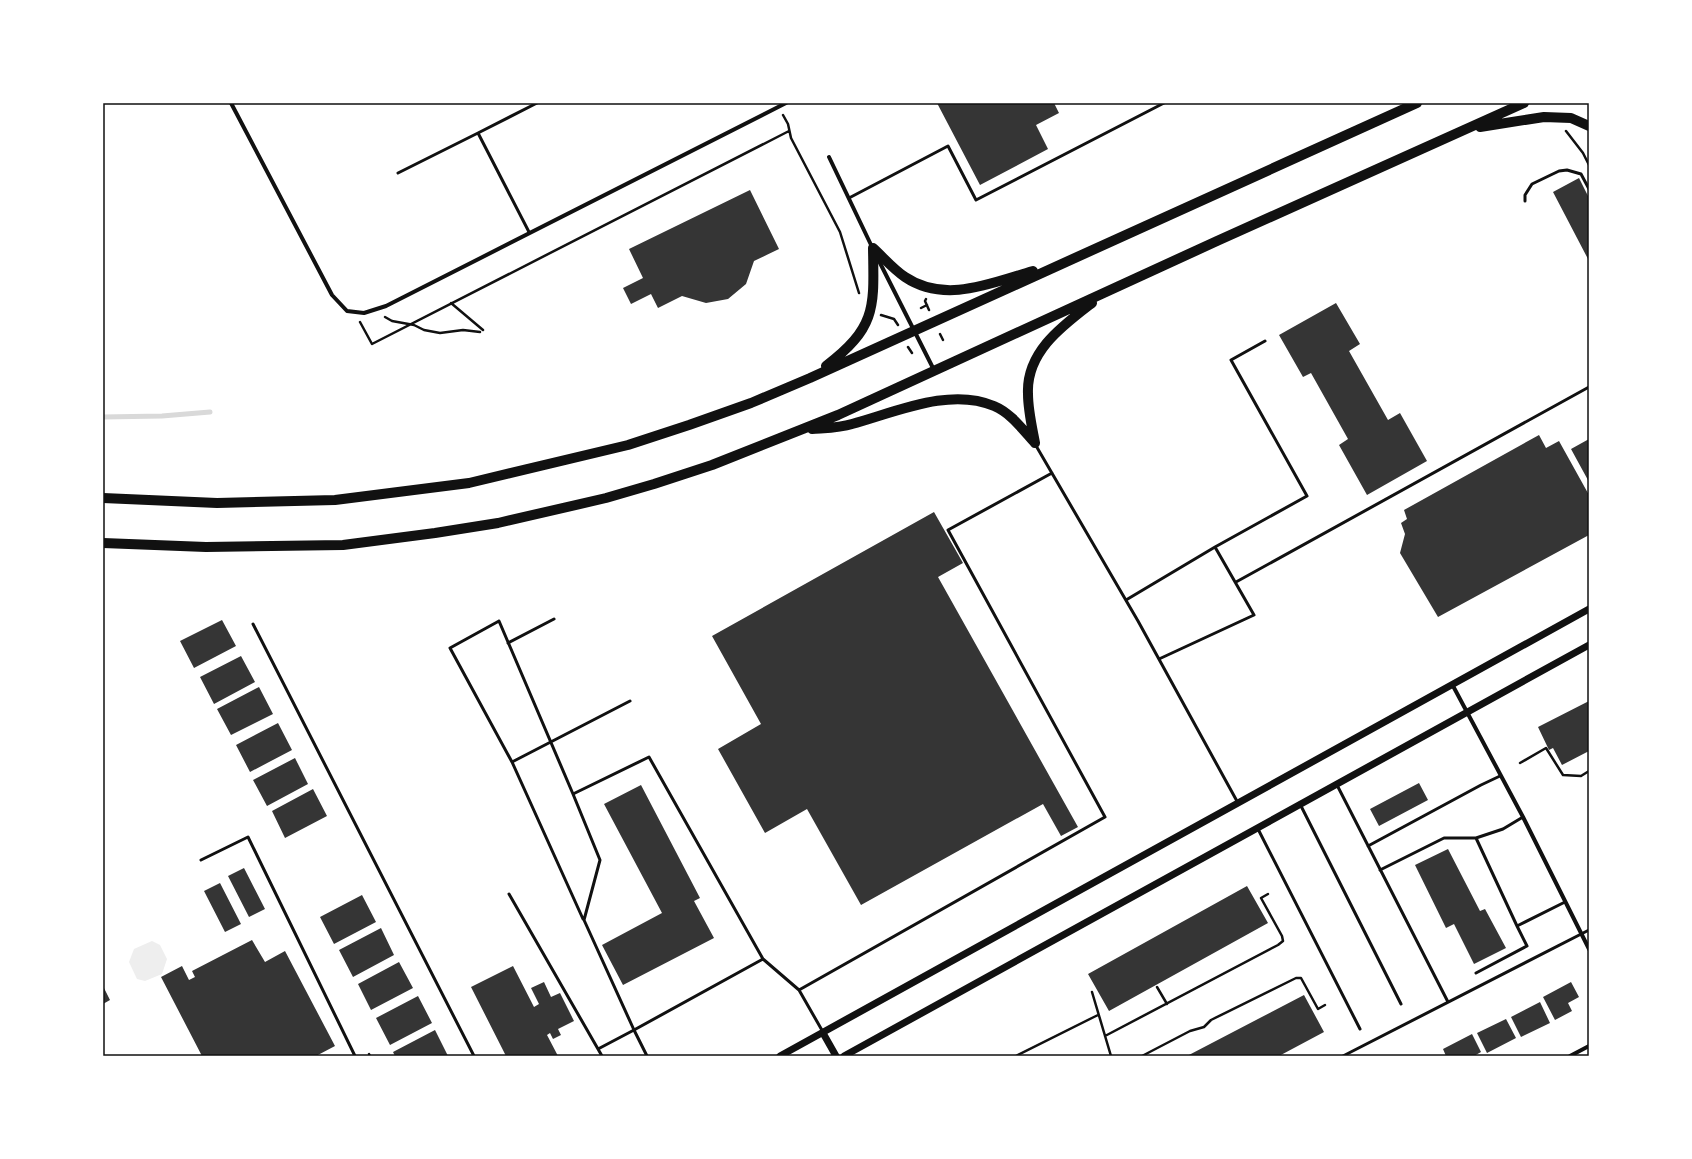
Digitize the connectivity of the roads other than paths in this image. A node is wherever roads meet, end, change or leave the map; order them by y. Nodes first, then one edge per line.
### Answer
1 (231, 103) edge
2 (537, 103) edge
3 (786, 103) edge
4 (1164, 103) edge
5 (1417, 103) edge
6 (1524, 103) edge
7 (1589, 126) edge
8 (1466, 129) junction
9 (478, 133) junction
10 (829, 157) dead end
11 (398, 173) dead end
12 (1589, 189) edge
13 (849, 198) junction
14 (1525, 201) dead end
15 (529, 232) junction
16 (873, 248) junction
17 (1064, 262) junction
18 (1108, 291) junction
19 (914, 331) junction
20 (1265, 341) dead end
21 (934, 371) junction
22 (810, 378) junction
23 (1589, 387) edge
24 (798, 430) junction
25 (1034, 443) junction
26 (1052, 473) junction
27 (103, 498) edge
28 (103, 543) edge
29 (1215, 547) junction
30 (1236, 582) junction
31 (1126, 600) junction
32 (1589, 609) edge
33 (554, 619) dead end
34 (253, 624) dead end
35 (508, 643) junction
36 (1589, 645) edge
37 (1159, 659) junction
38 (1452, 684) junction
39 (630, 701) dead end
40 (1467, 712) junction
41 (551, 742) junction
42 (512, 762) junction
43 (1500, 776) junction
44 (1336, 784) junction
45 (573, 794) junction
46 (1238, 803) junction
47 (1300, 804) junction
48 (1522, 817) junction
49 (1257, 828) junction
50 (1476, 838) junction
51 (1368, 846) junction
52 (201, 860) dead end
53 (1380, 870) junction
54 (508, 894) dead end
55 (1565, 902) junction
56 (584, 920) junction
57 (1517, 926) junction
58 (1589, 930) edge
59 (1581, 934) junction
60 (1589, 949) edge
61 (763, 959) junction
62 (1476, 974) dead end
63 (799, 990) junction
64 (1448, 1002) junction
65 (1400, 1004) dead end
66 (1360, 1029) dead end
67 (634, 1030) junction
68 (823, 1033) junction
69 (1589, 1046) edge
70 (598, 1049) junction
71 (355, 1056) edge
72 (474, 1056) edge
73 (602, 1056) edge
74 (647, 1056) edge
75 (780, 1056) edge
76 (836, 1056) edge
77 (844, 1056) edge
78 (1343, 1056) edge
79 (1570, 1056) edge

1 - 15 street
2 - 9 lane
3 - 15 street
4 - 13 lane
5 - 17 main road
6 - 8 main road
7 - 8 main road
8 - 18 main road
9 - 11 lane
9 - 15 lane
10 - 13 street
12 - 14 lane
13 - 16 street
16 - 17 main road
16 - 19 street
16 - 22 main road
17 - 19 main road
18 - 21 main road
18 - 25 main road
19 - 21 street
19 - 22 main road
20 - 29 lane
21 - 24 main road
22 - 27 main road
23 - 30 lane
24 - 25 main road
24 - 28 main road
25 - 26 lane
26 - 31 lane
26 - 63 lane
29 - 30 lane
29 - 31 lane
30 - 37 lane
31 - 37 lane
32 - 38 street
33 - 35 lane
34 - 72 lane
35 - 41 lane
35 - 42 lane
36 - 40 street
37 - 46 lane
38 - 40 street
38 - 46 street
39 - 41 lane
40 - 43 street
40 - 44 street
41 - 42 lane
41 - 45 lane
42 - 56 lane
43 - 48 street
43 - 51 lane
44 - 47 street
44 - 51 lane
45 - 56 lane
45 - 61 lane
46 - 68 street
47 - 49 street
47 - 65 lane
48 - 50 lane
48 - 55 street
49 - 66 lane
49 - 77 street
50 - 53 lane
50 - 57 lane
51 - 53 lane
52 - 71 lane
53 - 64 lane
54 - 70 lane
55 - 57 lane
55 - 59 street
56 - 67 lane
57 - 62 lane
58 - 59 lane
59 - 60 street
59 - 64 lane
61 - 63 lane
61 - 67 lane
63 - 68 lane
64 - 78 lane
67 - 70 lane
67 - 74 lane
68 - 75 street
68 - 76 street
69 - 79 street
70 - 73 lane

